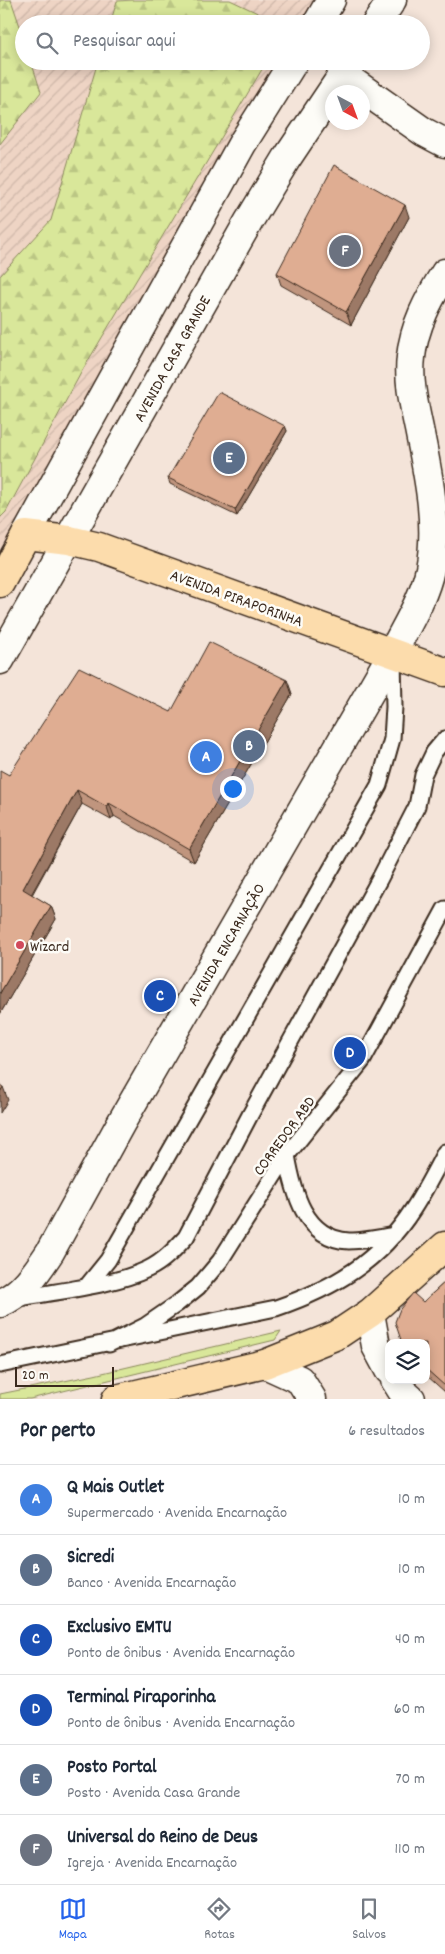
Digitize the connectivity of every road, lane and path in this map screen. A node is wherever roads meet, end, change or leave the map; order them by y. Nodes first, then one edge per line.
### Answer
1 (331, 0) edge
2 (392, 0) edge
3 (322, 15) edge
4 (382, 15) edge
5 (288, 70) edge
6 (347, 70) edge
7 (350, 70) edge
8 (445, 143) edge
9 (445, 273) edge
10 (26, 535) junction
11 (69, 540) junction
12 (0, 583) edge
13 (392, 652) junction
14 (0, 660) edge
15 (445, 672) edge
16 (445, 740) edge
17 (445, 909) edge
18 (445, 1152) edge
19 (287, 1155) junction
20 (394, 1235) junction
21 (445, 1246) edge
22 (87, 1286) junction
23 (2, 1304) edge
24 (370, 1313) junction
25 (109, 1344) junction
26 (385, 1363) edge
27 (265, 1364) junction
28 (0, 1366) edge
29 (398, 1384) edge
30 (116, 1399) edge
31 (312, 1399) edge
32 (411, 1399) edge

1 - 3 street
2 - 4 street
5 - 10 street
6 - 11 street, AVENIDA CASA GRANDE
7 - 8 street
9 - 13 street, AVENIDA ENCARNAÇÃO
10 - 11 main road, AVENIDA PIRAPORINHA
10 - 12 main road
11 - 13 main road, AVENIDA PIRAPORINHA
11 - 14 street, AVENIDA CASA GRANDE
13 - 15 main road, AVENIDA PIRAPORINHA
13 - 22 lane, AVENIDA ENCARNAÇÃO
13 - 23 street, AVENIDA ENCARNAÇÃO
16 - 22 lane
17 - 19 lane, CORREDOR ABD
18 - 20 lane, CORREDOR ABD
19 - 20 lane
19 - 25 lane, CORREDOR ABD
20 - 25 lane, CORREDOR ABD
21 - 24 main road
22 - 23 lane
24 - 26 street
24 - 27 main road
25 - 28 lane, CORREDOR ABD
27 - 30 main road
27 - 31 street
29 - 32 street

